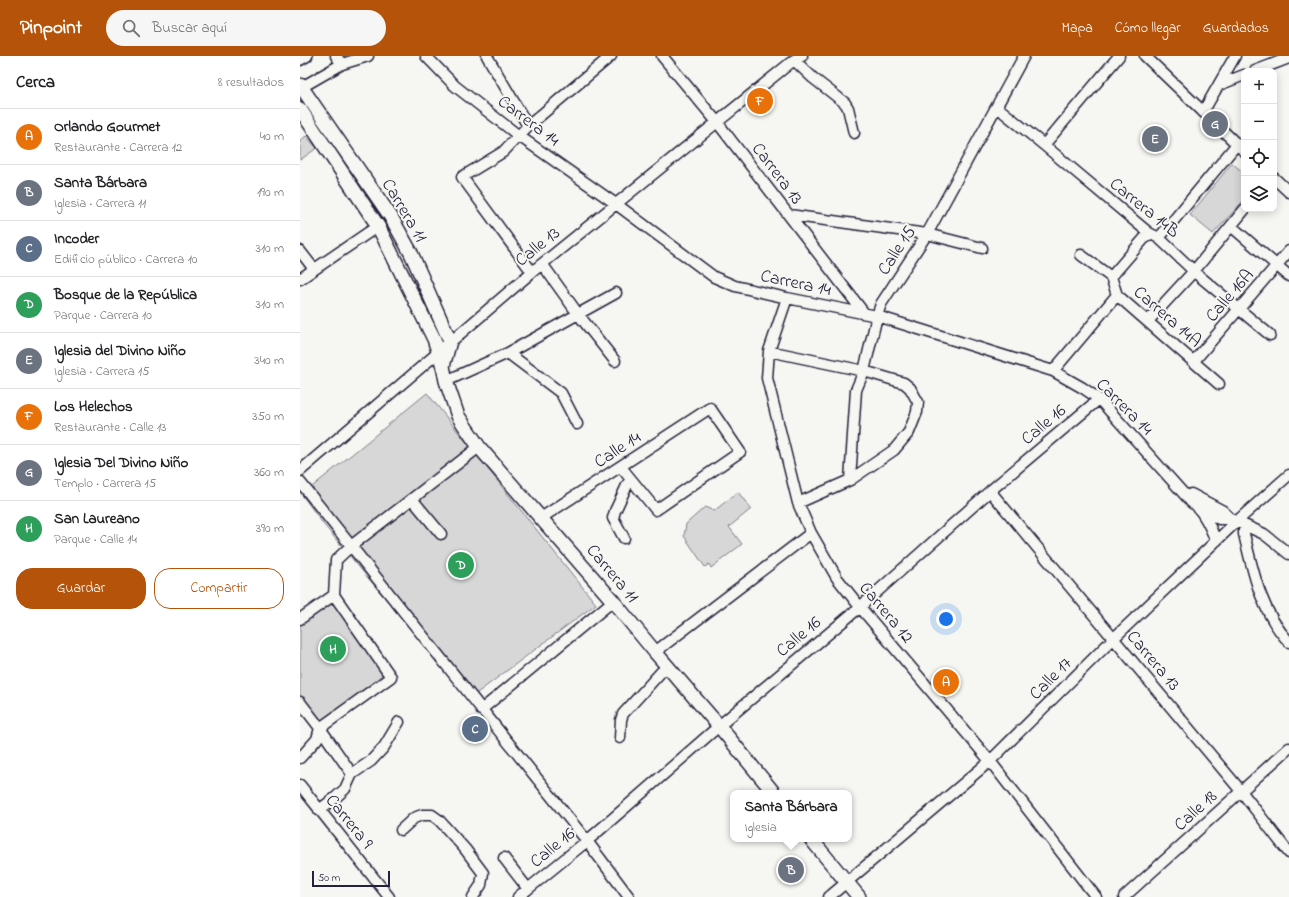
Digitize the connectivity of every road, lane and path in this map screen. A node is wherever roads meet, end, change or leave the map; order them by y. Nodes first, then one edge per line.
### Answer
1 (307, 56) edge
2 (368, 56) edge
3 (426, 56) edge
4 (487, 56) edge
5 (611, 56) edge
6 (662, 56) edge
7 (1023, 56) edge
8 (1119, 56) edge
9 (1145, 56) edge
10 (1235, 56) edge
11 (798, 58) edge
12 (1289, 58) edge
13 (300, 60) edge
14 (339, 60) edge
15 (1263, 68) edge
16 (1241, 76) edge
17 (1219, 85) junction
18 (301, 86) edge
19 (997, 107) junction
20 (300, 109) edge
21 (1203, 112) junction
22 (717, 122) junction
23 (528, 126) junction
24 (854, 133) dead end
25 (519, 136) junction
26 (1044, 145) junction
27 (1240, 147) edge
28 (1277, 181) edge
29 (1289, 192) edge
30 (616, 204) junction
31 (1243, 212) edge
32 (789, 215) junction
33 (378, 226) junction
34 (1231, 226) junction
35 (927, 234) junction
36 (1148, 234) junction
37 (1159, 238) junction
38 (982, 248) dead end
39 (300, 251) edge
40 (1289, 252) edge
41 (1081, 255) dead end
42 (543, 264) junction
43 (1276, 266) junction
44 (314, 269) junction
45 (1194, 271) junction
46 (532, 272) junction
47 (1289, 276) edge
48 (1111, 277) junction
49 (300, 279) edge
50 (616, 293) dead end
51 (1118, 295) junction
52 (787, 298) junction
53 (1239, 310) junction
54 (578, 314) junction
55 (864, 314) junction
56 (877, 316) junction
57 (1148, 321) junction
58 (1270, 335) dead end
59 (450, 341) junction
60 (438, 351) junction
61 (769, 351) junction
62 (508, 354) junction
63 (615, 361) dead end
64 (1194, 361) junction
65 (443, 366) junction
66 (864, 371) junction
67 (1053, 371) junction
68 (446, 381) junction
69 (1219, 384) dead end
70 (1099, 400) junction
71 (577, 424) dead end
72 (479, 447) junction
73 (621, 467) junction
74 (300, 471) edge
75 (1289, 475) edge
76 (630, 479) junction
77 (850, 480) junction
78 (300, 482) edge
79 (1180, 489) junction
80 (990, 491) junction
81 (412, 499) junction
82 (798, 503) junction
83 (1192, 503) junction
84 (541, 518) junction
85 (1237, 522) junction
86 (811, 533) junction
87 (441, 534) dead end
88 (624, 538) dead end
89 (1216, 541) junction
90 (351, 546) junction
91 (1289, 554) edge
92 (334, 595) junction
93 (613, 601) junction
94 (860, 607) junction
95 (300, 619) edge
96 (1114, 638) junction
97 (1289, 642) edge
98 (655, 652) junction
99 (668, 667) junction
100 (300, 702) edge
101 (481, 710) junction
102 (399, 722) dead end
103 (719, 726) junction
104 (320, 728) junction
105 (620, 738) dead end
106 (1289, 748) edge
107 (300, 758) edge
108 (990, 761) junction
109 (352, 774) junction
110 (300, 785) edge
111 (772, 790) edge
112 (1241, 791) junction
113 (319, 810) junction
114 (400, 830) dead end
115 (1285, 840) edge
116 (587, 841) junction
117 (813, 842) edge
118 (1289, 853) edge
119 (504, 858) dead end
120 (847, 883) junction
121 (528, 889) junction
122 (389, 897) edge
123 (473, 897) edge
124 (518, 897) edge
125 (629, 897) edge
126 (828, 897) edge
127 (859, 897) edge
128 (1096, 897) edge
129 (1124, 897) edge

1 - 13 street
2 - 14 street
3 - 25 street, Carrera 14
4 - 23 street
5 - 23 street
6 - 22 street, Carrera 13
7 - 19 street, Calle 15
8 - 26 street
9 - 21 street
10 - 17 street
11 - 22 street, Calle 13
11 - 24 street
12 - 15 street
14 - 18 street
16 - 17 street
17 - 21 street
18 - 59 main road, Carrera 11
19 - 26 street, Carrera 14B
19 - 35 street, Calle 15
20 - 33 main road, Carrera 11
21 - 27 street
22 - 30 street, Calle 13
22 - 32 street, Carrera 13
23 - 25 street
25 - 30 street, Carrera 14
25 - 46 street
26 - 36 street, Carrera 14B
27 - 37 street
28 - 29 street
30 - 42 street, Calle 13
30 - 52 street, Carrera 14
31 - 34 street
32 - 35 street
32 - 55 street, Carrera 13
33 - 44 street
33 - 60 main road, Carrera 11
34 - 43 street
34 - 45 street
35 - 38 street
35 - 56 street, Calle 15
36 - 37 street, Carrera 14B
36 - 48 street
37 - 45 street, Carrera 14B
39 - 44 street
40 - 43 street, Calle 16A
41 - 48 street
42 - 46 street, Calle 13
42 - 54 street
43 - 47 street
43 - 53 street, Calle 16A
44 - 49 street
45 - 53 street, Carrera 14B
45 - 57 street
46 - 59 street, Calle 13
48 - 51 street, Carrera 14A
50 - 54 street
51 - 57 street, Carrera 14A
51 - 67 street
52 - 55 street, Carrera 14
52 - 61 street, Carrera 12
53 - 58 street, Carrera 14B
53 - 64 street, Calle 16A
54 - 62 street
54 - 63 street
55 - 56 street, Carrera 14
56 - 66 street, Calle 15
56 - 67 street, Carrera 14
57 - 64 street, Carrera 14A
59 - 60 street, Calle 13
59 - 65 main road, Carrera 11
60 - 65 main road, Carrera 11
60 - 74 street, Calle 13
61 - 66 street
61 - 82 street, Carrera 12
62 - 68 street
62 - 71 street
64 - 69 street, Carrera 14A
65 - 68 main road, Carrera 11
66 - 77 street, Calle 15
66 - 77 street
67 - 70 street, Carrera 14
68 - 72 main road, Carrera 11
70 - 79 street, Carrera 14
70 - 80 street, Calle 16
72 - 81 street
72 - 84 main road, Carrera 11
73 - 76 street
73 - 76 street, Calle 14
73 - 84 street, Calle 14
75 - 85 street, Calle 17
76 - 88 street
77 - 82 street
78 - 90 street
79 - 83 street, Carrera 14
79 - 85 street, Carrera 14
80 - 94 street, Calle 16
80 - 96 street, Carrera 13
81 - 87 street
81 - 90 street
82 - 86 street, Carrera 12
83 - 85 street, Carrera 14
83 - 89 street
84 - 93 main road, Carrera 11
85 - 89 street, Calle 17
85 - 91 street, Carrera 14
85 - 97 street
86 - 94 street, Carrera 12
86 - 98 street
89 - 96 street, Calle 17
90 - 92 street
90 - 101 street
92 - 95 street
92 - 104 street
93 - 98 main road, Carrera 11
93 - 101 street
94 - 103 street, Calle 16
94 - 108 street, Carrera 12
96 - 108 street, Calle 17
96 - 112 street, Carrera 13
98 - 99 main road, Carrera 11
99 - 103 main road, Carrera 11
99 - 105 street
100 - 104 street
101 - 116 street
102 - 109 street
103 - 111 main road, Carrera 11
103 - 116 street, Calle 16
104 - 107 street
104 - 109 street
106 - 112 street, Calle 18
108 - 120 street, Calle 17
108 - 128 street, Carrera 12
109 - 113 street
110 - 113 street, Carrera 9
112 - 115 street, Carrera 13
112 - 129 street, Calle 18
113 - 122 street, Carrera 9
114 - 123 street
115 - 118 street, Carrera 13
116 - 121 street, Calle 16
116 - 125 street
117 - 120 main road
119 - 121 street
120 - 126 street, Calle 17
120 - 127 main road
121 - 124 street, Calle 16

